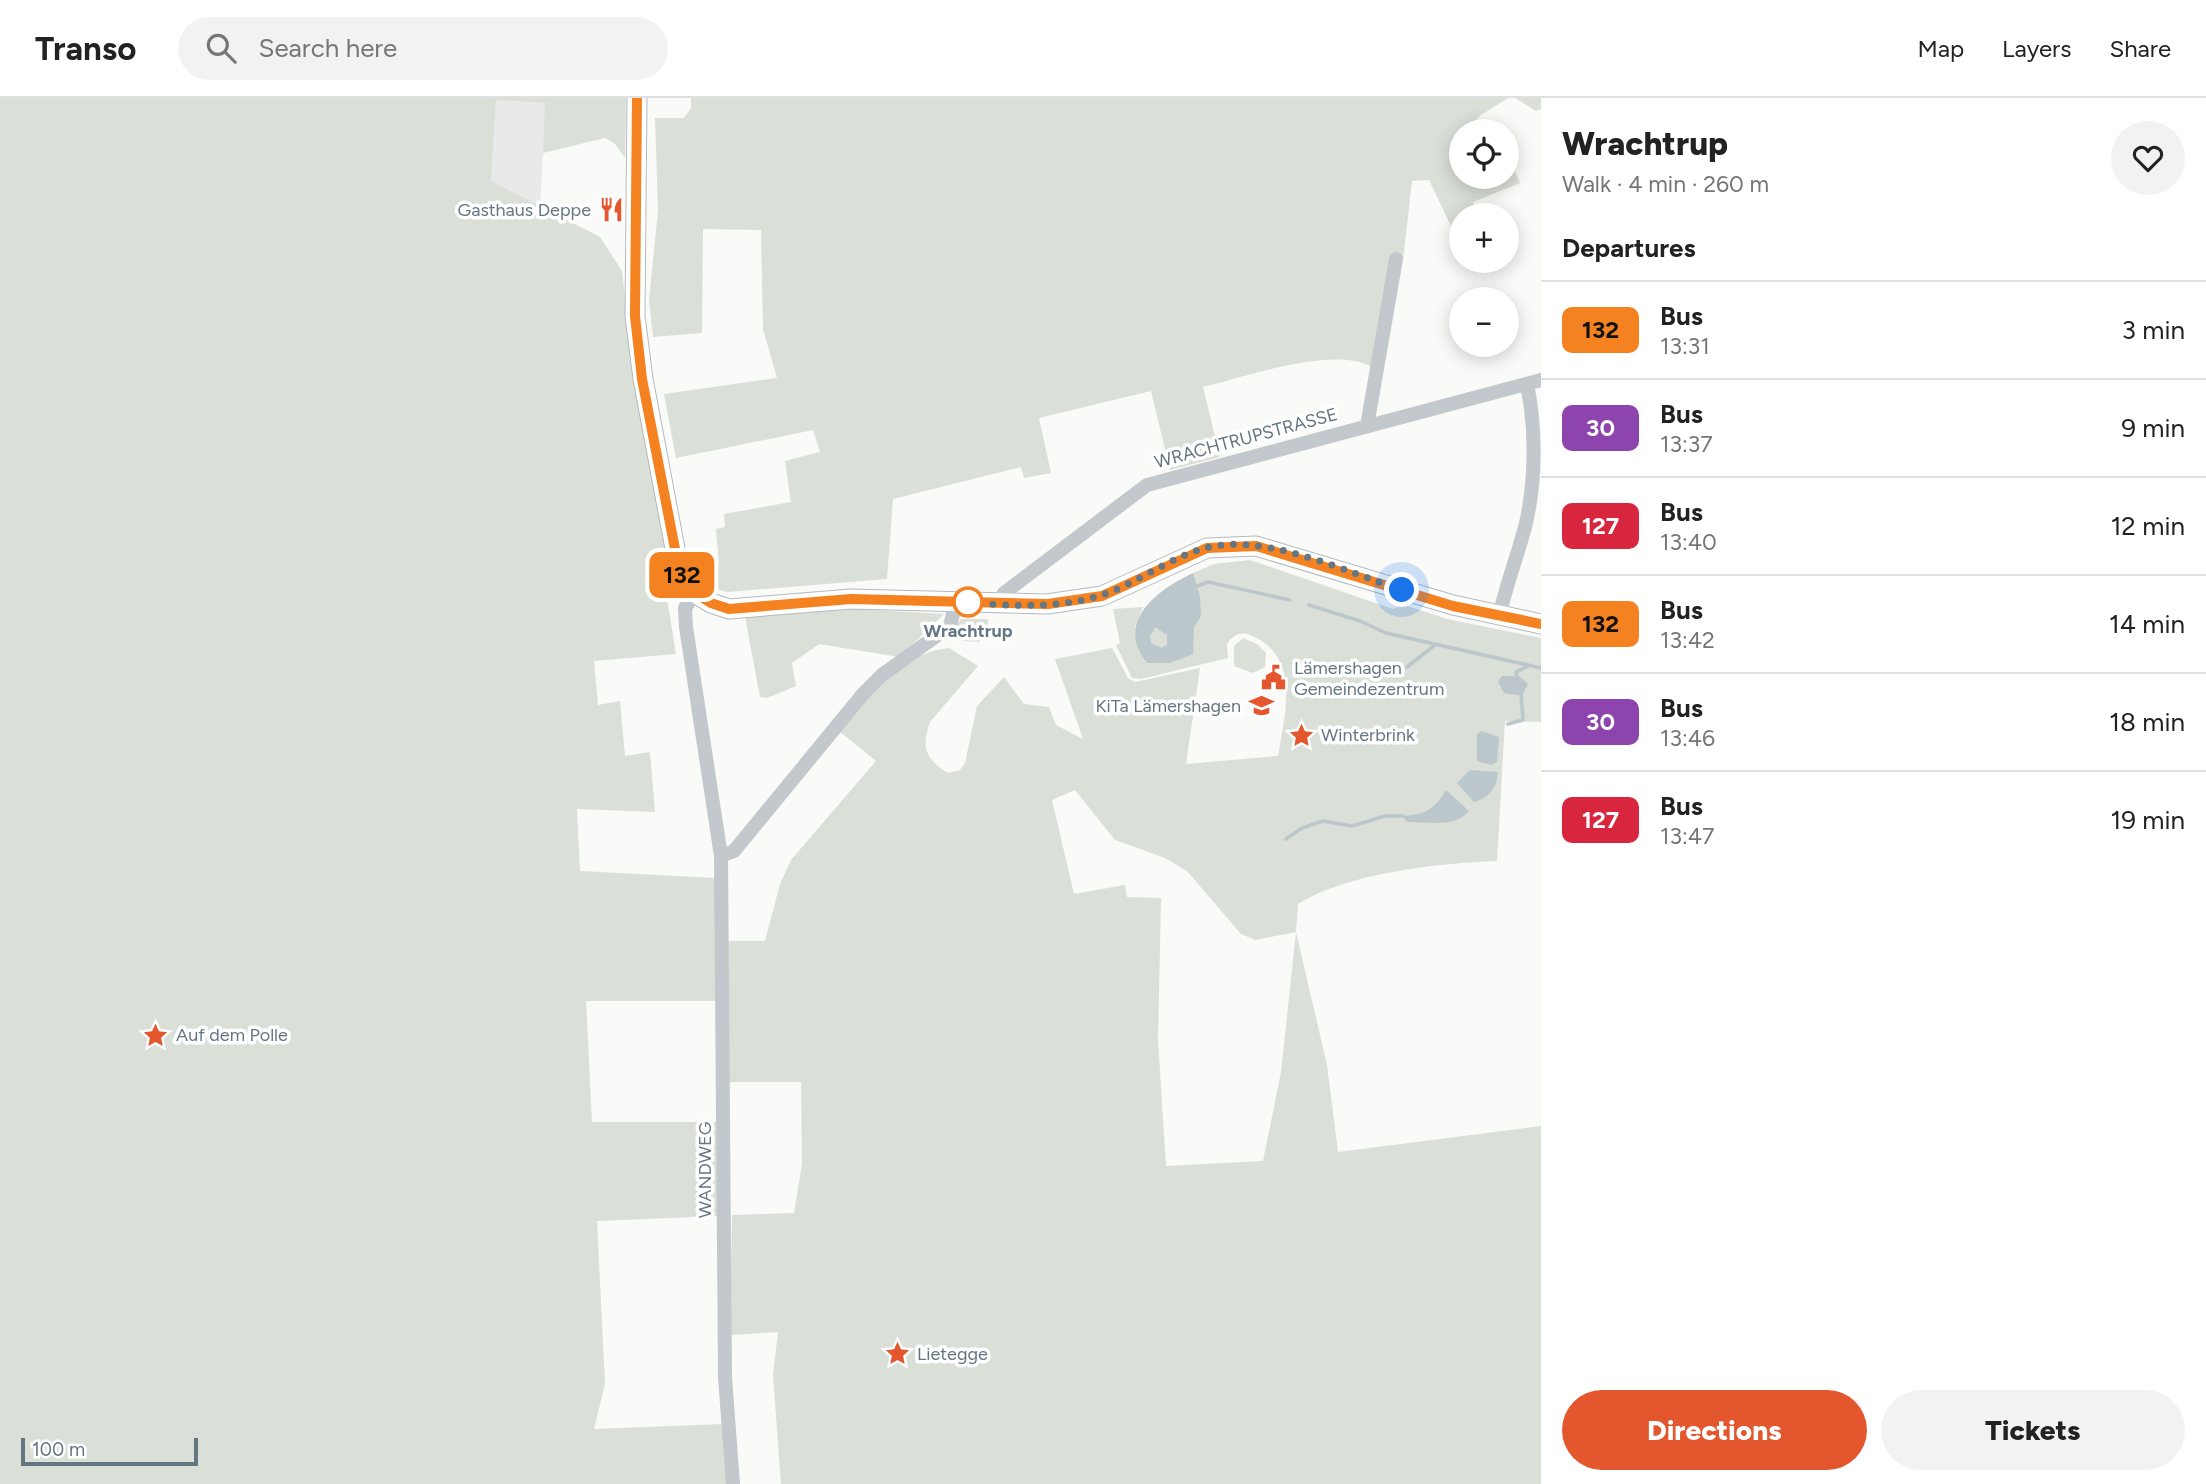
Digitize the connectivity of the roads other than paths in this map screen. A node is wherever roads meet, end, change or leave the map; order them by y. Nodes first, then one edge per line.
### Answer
1 (637, 98) edge
2 (1396, 260) dead end
3 (1534, 382) edge
4 (1367, 426) junction
5 (1536, 495) edge
6 (695, 593) junction
7 (956, 602) junction
8 (999, 604) junction
9 (1499, 617) junction
10 (1541, 624) edge
11 (721, 856) junction
12 (733, 1484) edge

1 - 6 main road
2 - 4 street
3 - 4 street, WRACHTRUPSTRASSE
3 - 5 street
4 - 8 street, WRACHTRUPSTRASSE
5 - 9 street
6 - 7 main road
6 - 11 street, WANDWEG
7 - 8 main road
7 - 11 street
8 - 9 main road
9 - 10 main road
11 - 12 street, WANDWEG

